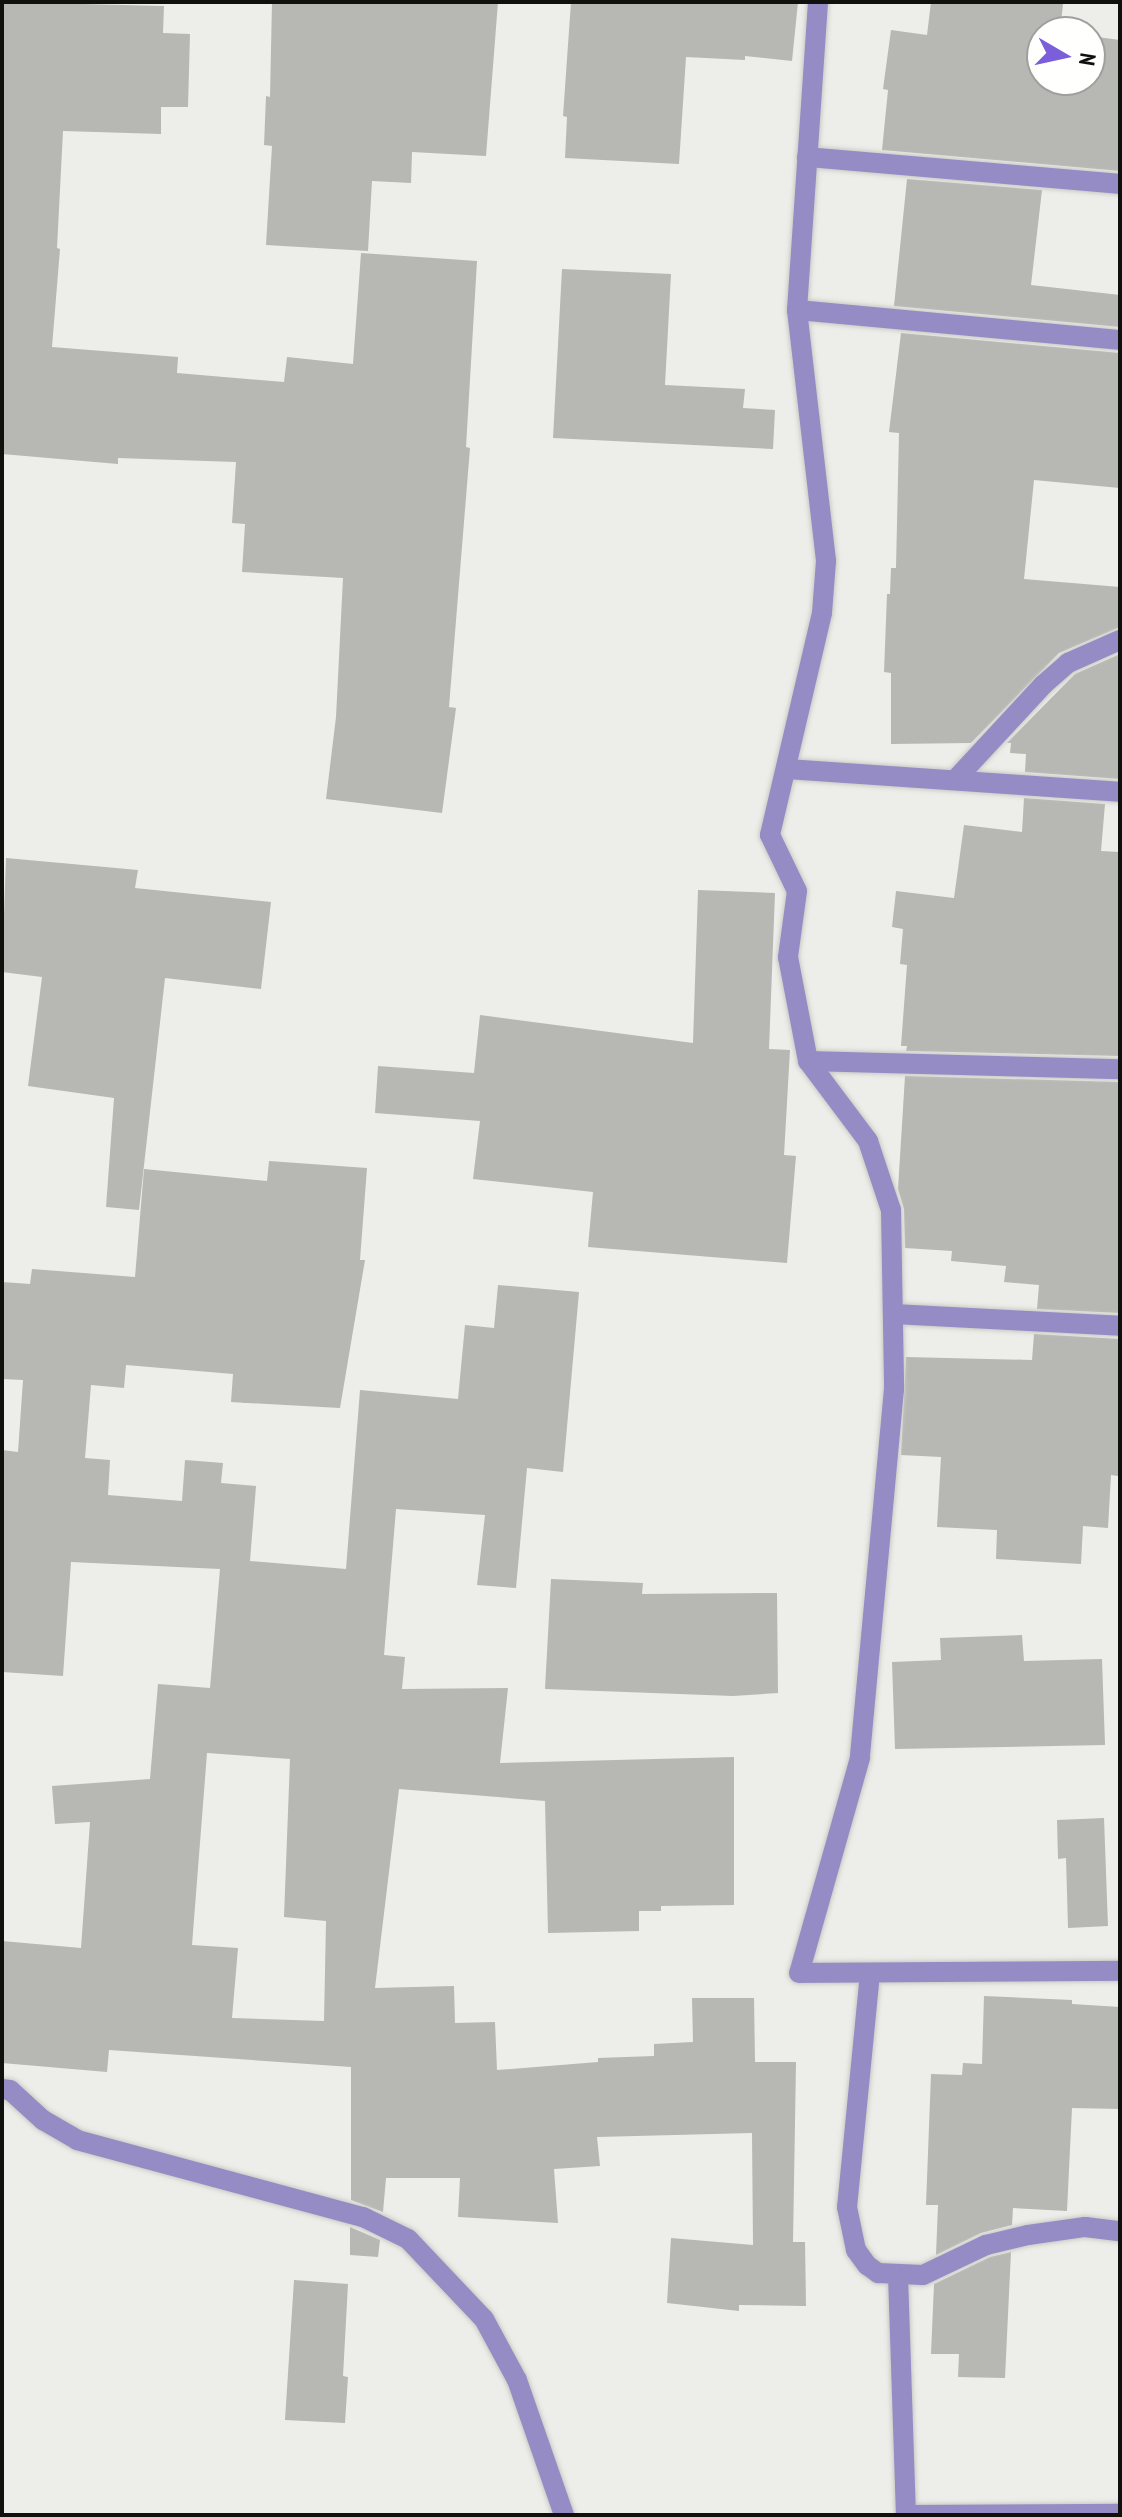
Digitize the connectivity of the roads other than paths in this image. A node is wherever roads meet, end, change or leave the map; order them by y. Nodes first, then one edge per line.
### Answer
1 (818, 2) edge
2 (807, 157) junction
3 (1120, 184) edge
4 (797, 310) junction
5 (1120, 340) edge
6 (1120, 640) edge
7 (786, 769) junction
8 (955, 780) junction
9 (1120, 792) edge
10 (808, 1061) junction
11 (1120, 1069) edge
12 (894, 1314) junction
13 (1120, 1326) edge
14 (1120, 1971) edge
15 (870, 1973) junction
16 (2, 2089) edge
17 (1120, 2231) edge
18 (898, 2275) junction
19 (1120, 2514) edge
20 (564, 2515) edge
21 (906, 2515) edge
22 (914, 2515) edge

1 - 2 street
2 - 3 street
2 - 4 street
4 - 5 street
4 - 7 street
6 - 8 street
7 - 8 street
7 - 10 street
8 - 9 street
10 - 11 street
10 - 12 street
12 - 13 street
12 - 15 street
14 - 15 street
15 - 18 street
16 - 20 street
17 - 18 street
18 - 21 street
19 - 22 street

